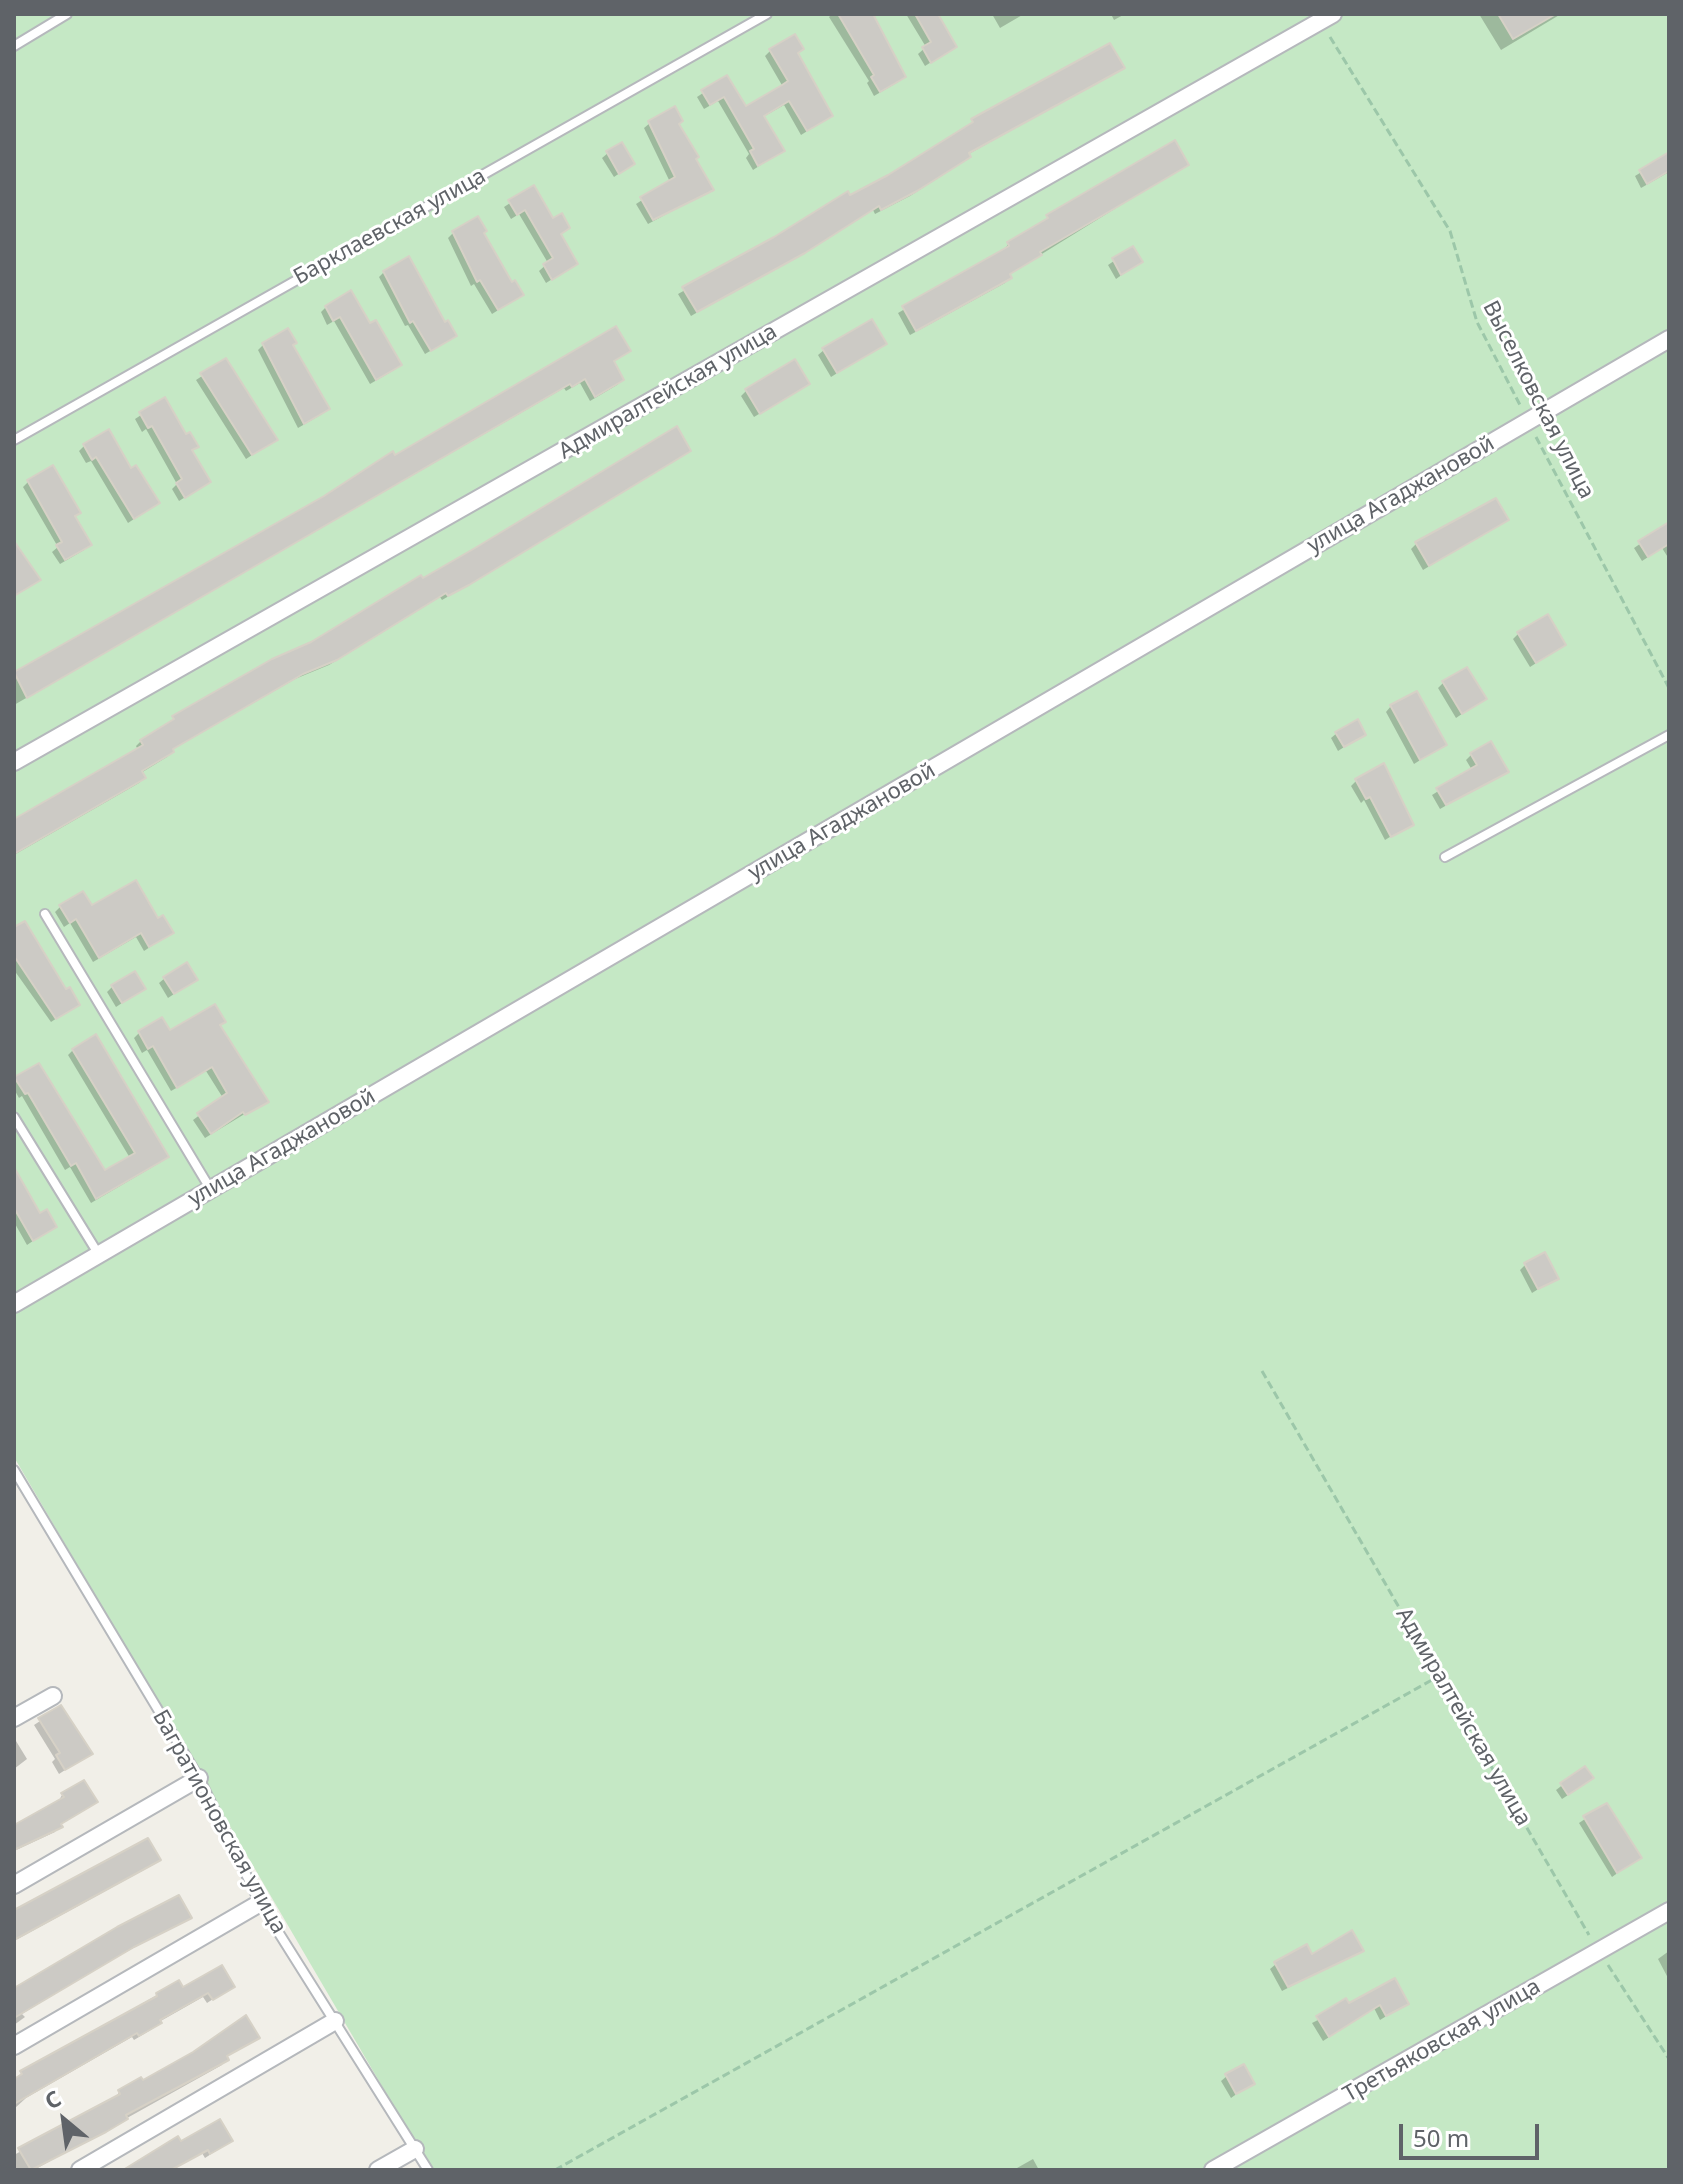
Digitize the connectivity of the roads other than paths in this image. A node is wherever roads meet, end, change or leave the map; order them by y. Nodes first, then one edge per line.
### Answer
1 (67, 14) edge
2 (767, 14) edge
3 (1327, 18) edge
4 (14, 46) edge
5 (1669, 339) edge
6 (14, 440) edge
7 (1669, 735) edge
8 (14, 762) edge
9 (1445, 857) dead end
10 (45, 914) dead end
11 (14, 1117) edge
12 (211, 1190) junction
13 (99, 1255) junction
14 (14, 1304) edge
15 (14, 1470) edge
16 (53, 1696) dead end
17 (14, 1718) edge
18 (199, 1778) junction
19 (14, 1885) edge
20 (260, 1903) junction
21 (1669, 1911) edge
22 (335, 2021) junction
23 (14, 2046) edge
24 (415, 2149) junction
25 (80, 2170) edge
26 (378, 2170) edge
27 (428, 2170) edge
28 (1213, 2170) edge

1 - 4 lane
2 - 6 lane, Барклаевская улица
3 - 8 street, Адмиралтейская улица
5 - 12 street, улица Агаджановой
7 - 9 lane
10 - 12 lane
11 - 13 lane
12 - 13 street, улица Агаджановой
13 - 14 street, улица Агаджановой
15 - 18 lane, Багратионовская улица
16 - 17 street
18 - 19 street
18 - 20 lane, Багратионовская улица
20 - 22 lane, Багратионовская улица
20 - 23 street
21 - 28 street, Третьяковская улица
22 - 24 lane, Багратионовская улица
22 - 25 street
24 - 26 street
24 - 27 lane, Багратионовская улица

